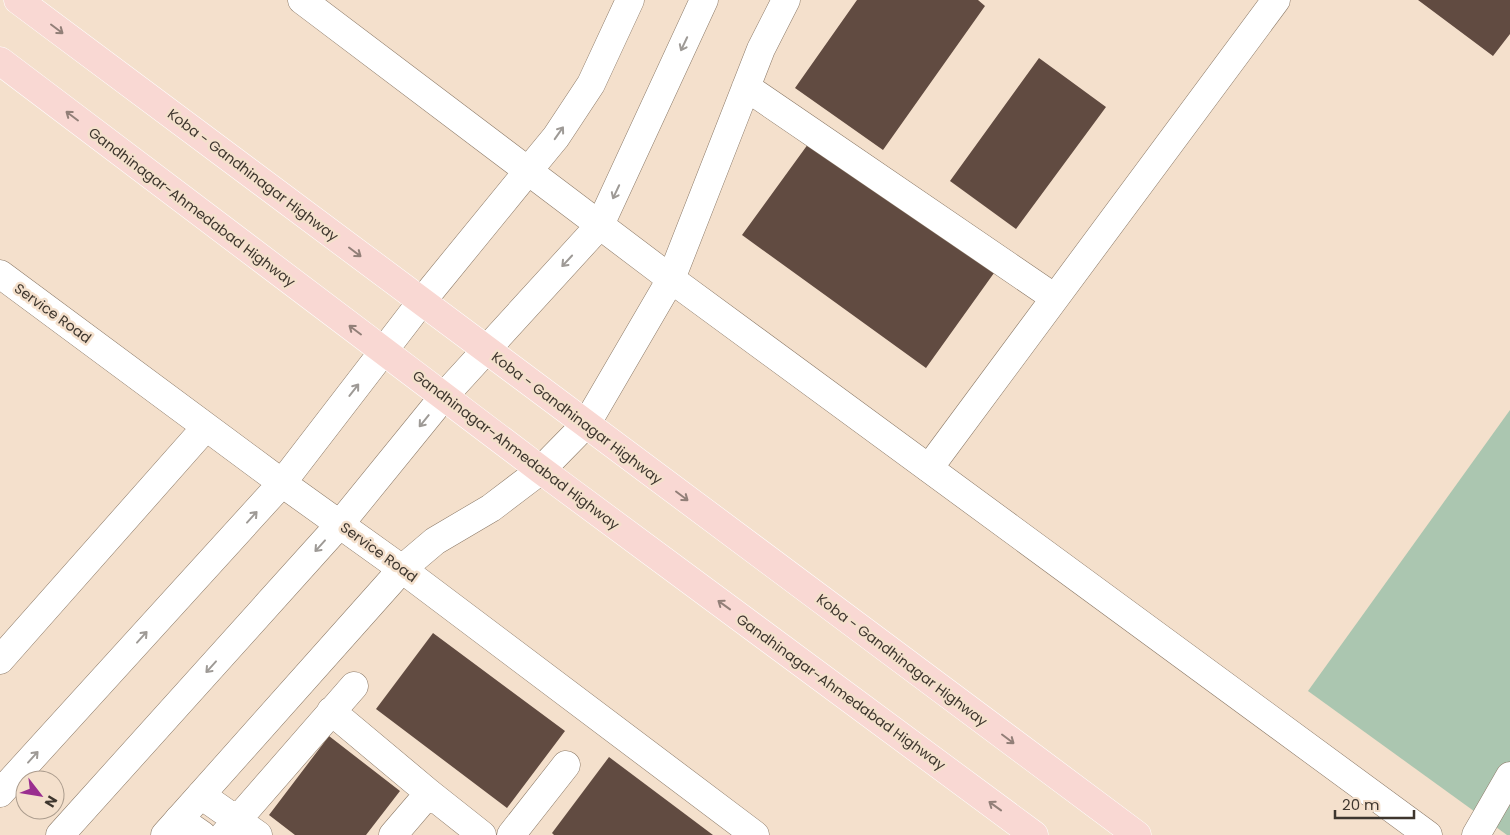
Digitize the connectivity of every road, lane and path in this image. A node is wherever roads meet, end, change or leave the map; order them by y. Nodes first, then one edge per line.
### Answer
1 (18, 0) edge
2 (302, 0) edge
3 (630, 0) edge
4 (704, 0) edge
5 (786, 0) edge
6 (1276, 0) edge
7 (0, 61) edge
8 (746, 87) junction
9 (528, 171) junction
10 (600, 225) junction
11 (0, 274) edge
12 (671, 279) junction
13 (1055, 298) junction
14 (422, 301) junction
15 (486, 349) junction
16 (384, 352) junction
17 (444, 396) junction
18 (587, 423) junction
19 (206, 427) junction
20 (930, 468) junction
21 (541, 470) junction
22 (282, 483) junction
23 (340, 524) junction
24 (402, 569) junction
25 (0, 660) edge
26 (354, 686) dead end
27 (331, 711) junction
28 (566, 765) dead end
29 (1510, 776) edge
30 (0, 792) edge
31 (429, 793) junction
32 (201, 795) junction
33 (172, 827) edge
34 (240, 830) edge
35 (60, 835) edge
36 (202, 835) edge
37 (393, 835) edge
38 (482, 835) edge
39 (511, 835) edge
40 (756, 835) edge
41 (1034, 835) edge
42 (1137, 835) edge
43 (1428, 835) edge
44 (1476, 835) edge

1 -> 14 main road, Koba - Gandhinagar Highway
2 - 9 street
9 -> 3 street
4 -> 10 street
5 - 8 street
6 - 13 street
16 -> 7 main road, Gandhinagar-Ahmedabad Highway
8 - 12 street
8 - 13 street
9 - 10 street
9 - 14 street
10 - 12 street
10 -> 15 street
11 - 19 street, Service Road
12 - 18 street
12 - 20 street
13 - 20 street
14 - 15 main road, Koba - Gandhinagar Highway
14 - 16 street
15 - 17 street
15 - 18 main road, Koba - Gandhinagar Highway
16 - 17 main road, Gandhinagar-Ahmedabad Highway
22 -> 16 street
17 - 21 main road, Gandhinagar-Ahmedabad Highway
17 -> 23 street
18 - 21 street
18 -> 42 main road, Koba - Gandhinagar Highway
19 - 22 street, Service Road
19 - 25 street
20 - 43 street
21 - 24 street
41 -> 21 main road, Gandhinagar-Ahmedabad Highway
22 - 23 street, Service Road
30 -> 22 street
23 - 24 street, Service Road
23 -> 35 street
24 - 32 street
24 - 40 street, Service Road
26 - 27 street
27 - 31 street
27 - 34 street
28 - 39 street
29 - 44 street
31 - 37 street
31 - 38 street
32 - 33 street
32 - 34 street
33 - 36 street

